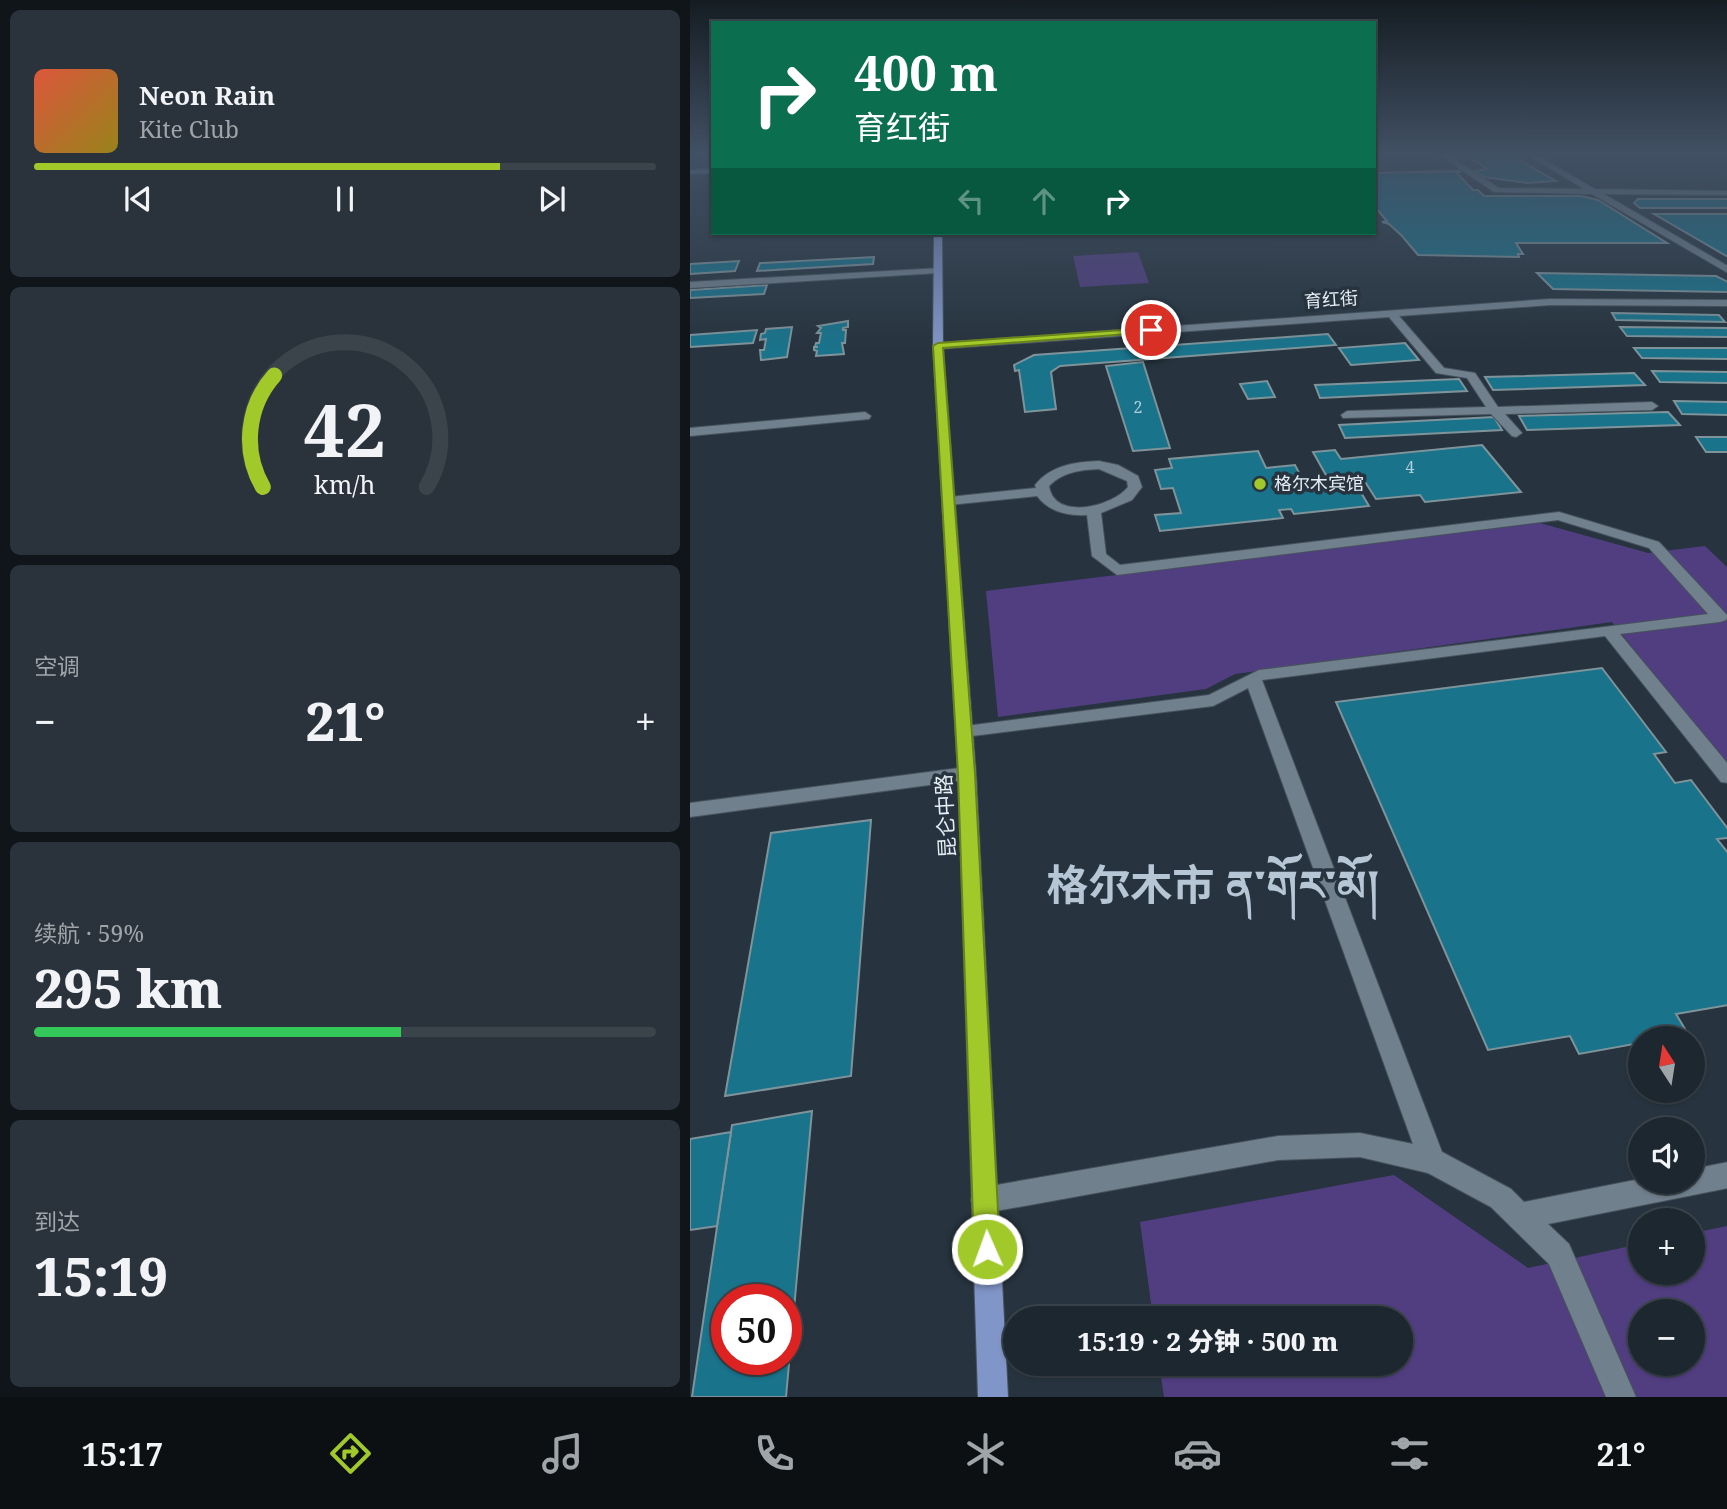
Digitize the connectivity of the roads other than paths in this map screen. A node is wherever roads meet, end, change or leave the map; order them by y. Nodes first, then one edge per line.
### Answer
1 (1642, 219) edge
2 (938, 235) edge
3 (938, 270) junction
4 (1728, 270) edge
5 (690, 285) edge
6 (1726, 305) edge
7 (1391, 313) junction
8 (938, 346) junction
9 (1652, 406) dead end
10 (1493, 409) junction
11 (1347, 415) dead end
12 (865, 416) dead end
13 (690, 432) edge
14 (1516, 433) dead end
15 (1041, 492) junction
16 (949, 501) junction
17 (1094, 511) junction
18 (1609, 631) junction
19 (1253, 679) junction
20 (964, 731) junction
21 (967, 774) junction
22 (1728, 777) edge
23 (690, 810) edge
24 (1432, 1161) junction
25 (1728, 1175) edge
26 (985, 1200) junction
27 (1521, 1216) junction
28 (993, 1397) edge
29 (1621, 1397) edge

1 - 4 street
2 - 3 main road, 昆仑中路
3 - 5 street
3 - 8 main road, 昆仑中路
6 - 7 street, 育红街
7 - 8 street, 育红街
7 - 10 street
8 - 16 main road, 昆仑中路
9 - 10 street
10 - 11 street
10 - 14 street
12 - 13 street
15 - 16 street
15 - 17 street
15 - 17 street
16 - 20 main road, 昆仑中路
17 - 18 street
18 - 19 street
18 - 22 street
19 - 20 street
19 - 24 street
20 - 21 main road, 昆仑中路
21 - 23 street
21 - 26 main road, 昆仑中路
24 - 26 street
24 - 27 street
25 - 27 street
26 - 28 main road, 昆仑中路
27 - 29 street

